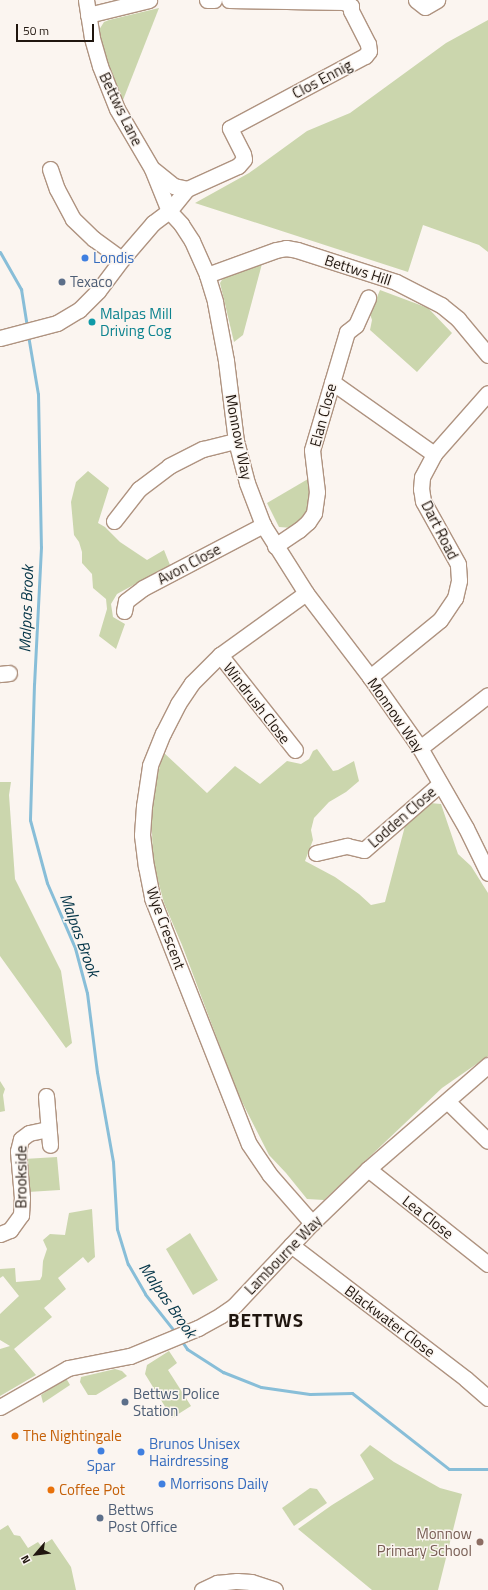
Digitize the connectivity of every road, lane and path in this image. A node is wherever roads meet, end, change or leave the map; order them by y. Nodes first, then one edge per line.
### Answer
1 (86, 0) edge
2 (149, 0) edge
3 (207, 0) edge
4 (214, 0) edge
5 (229, 0) edge
6 (416, 0) edge
7 (437, 0) edge
8 (355, 3) edge
9 (88, 15) junction
10 (152, 168) junction
11 (50, 170) dead end
12 (187, 190) junction
13 (169, 211) junction
14 (122, 259) junction
15 (207, 275) junction
16 (368, 298) dead end
17 (0, 338) edge
18 (488, 355) edge
19 (332, 382) junction
20 (488, 393) edge
21 (236, 442) junction
22 (434, 454) junction
23 (114, 521) dead end
24 (263, 525) junction
25 (275, 546) junction
26 (306, 593) junction
27 (124, 611) dead end
28 (220, 655) junction
29 (370, 677) junction
30 (488, 695) edge
31 (420, 748) junction
32 (295, 750) dead end
33 (440, 784) junction
34 (316, 853) dead end
35 (488, 873) edge
36 (488, 1065) edge
37 (46, 1096) dead end
38 (447, 1101) junction
39 (48, 1129) junction
40 (488, 1141) edge
41 (50, 1145) dead end
42 (368, 1169) junction
43 (312, 1223) junction
44 (0, 1234) edge
45 (291, 1245) junction
46 (488, 1264) edge
47 (488, 1398) edge
48 (0, 1407) edge
49 (202, 1590) edge
50 (275, 1590) edge

1 - 9 street, Bettws Lane
2 - 9 street
3 - 4 street
5 - 8 street
6 - 7 street
8 - 12 street, Clos Ennig
9 - 10 street, Bettws Lane
10 - 12 street, Bettws Lane
10 - 13 street, Bettws Lane
11 - 14 street
12 - 13 street
13 - 14 street
13 - 15 street, Monnow Way
14 - 17 street
15 - 18 street, Bettws Hill
15 - 21 street, Monnow Way
16 - 19 street, Elan Close
19 - 22 street
19 - 25 street, Elan Close
20 - 22 street, Dart Road
21 - 23 street
21 - 24 street, Monnow Way
22 - 29 street, Dart Road
24 - 25 street, Monnow Way
24 - 27 street, Avon Close
25 - 26 street, Monnow Way
26 - 28 street, Wye Crescent
26 - 29 street, Monnow Way
28 - 32 street, Windrush Close
28 - 43 street, Wye Crescent
29 - 31 street, Monnow Way
30 - 31 street
31 - 33 street, Monnow Way
33 - 34 street, Lodden Close
33 - 35 street, Monnow Way
36 - 38 street, Lambourne Way
37 - 39 street, Brookside
38 - 40 street
38 - 42 street, Lambourne Way
39 - 41 street, Brookside
39 - 44 street, Brookside
42 - 43 street, Lambourne Way
42 - 46 street, Lea Close
43 - 45 street, Lambourne Way
45 - 47 street, Blackwater Close
45 - 48 street, Lambourne Way
49 - 50 street

